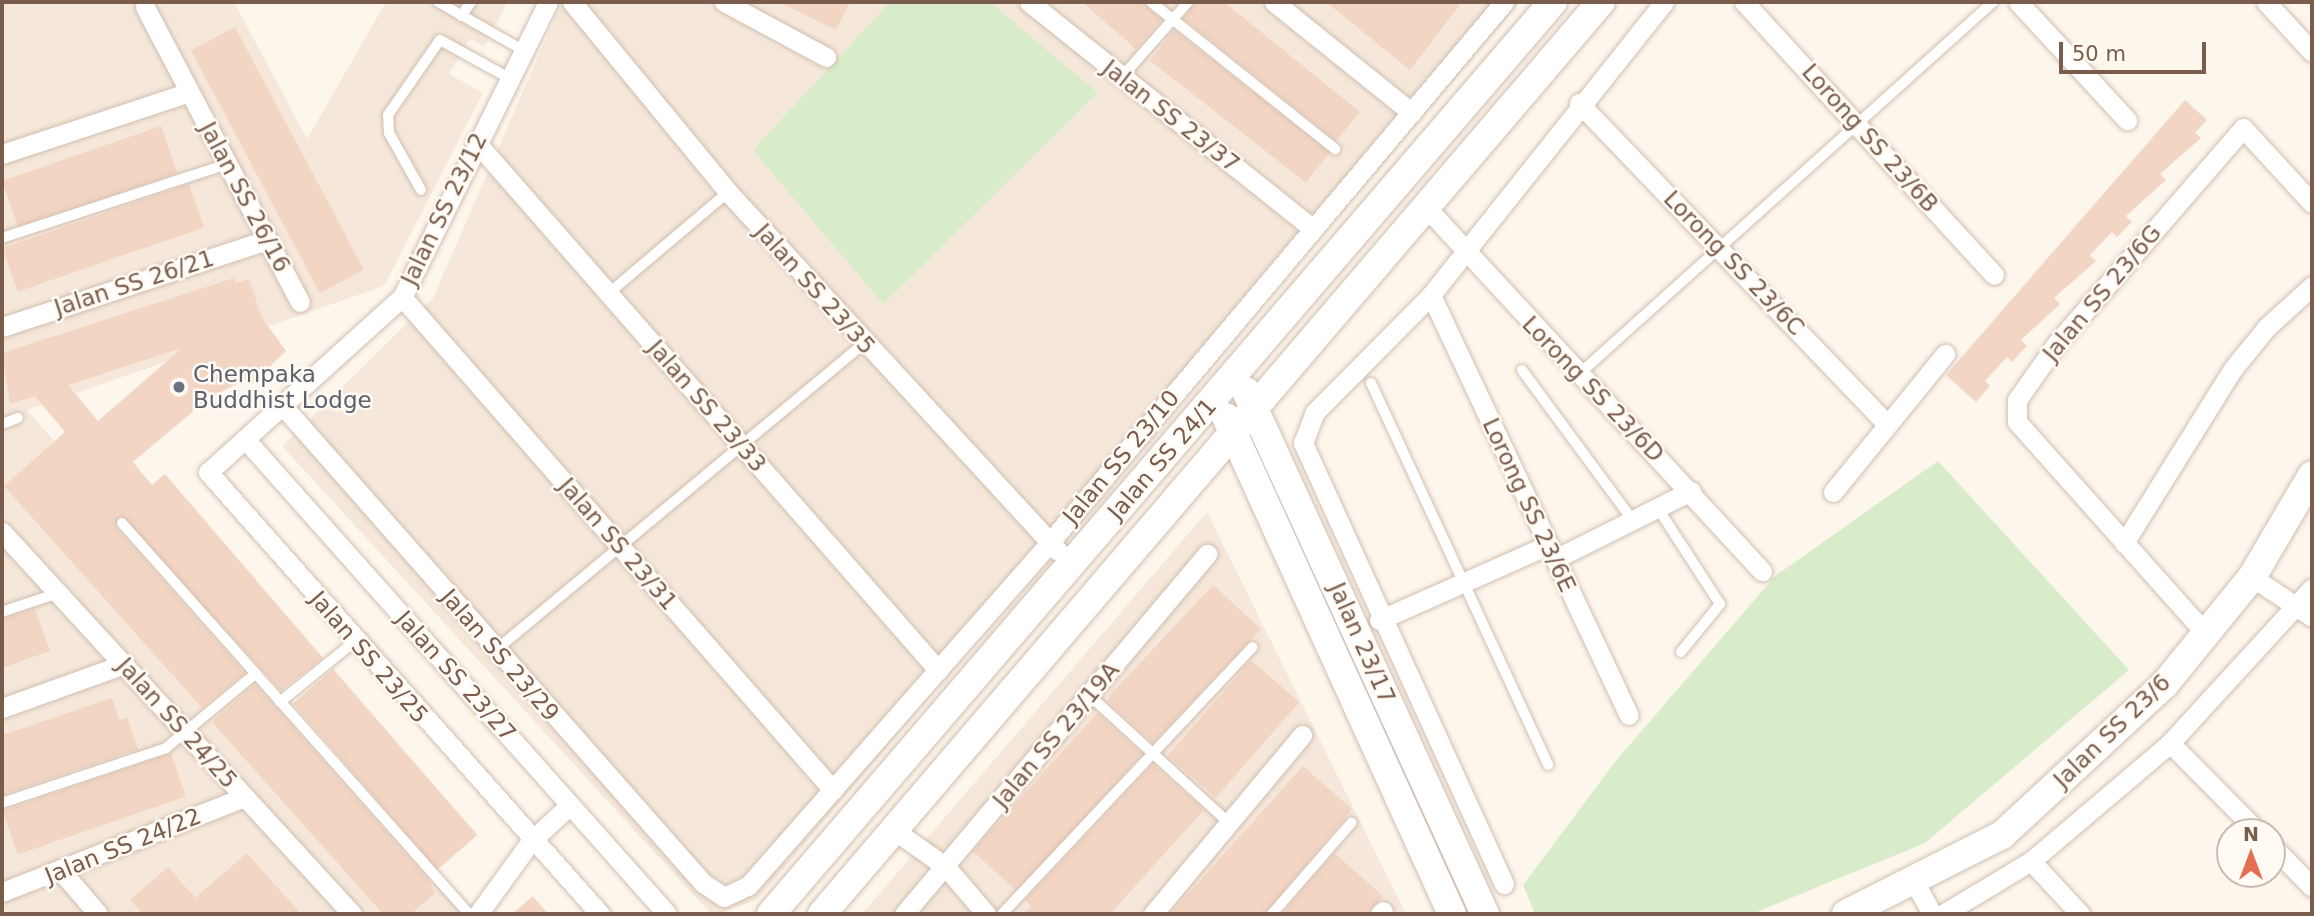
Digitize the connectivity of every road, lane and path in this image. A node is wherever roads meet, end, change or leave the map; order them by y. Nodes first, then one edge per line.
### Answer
1 (438, 2) edge
2 (471, 2) edge
3 (548, 2) edge
4 (724, 2) edge
5 (1029, 2) edge
6 (1151, 2) edge
7 (1188, 2) edge
8 (1274, 2) edge
9 (1504, 2) edge
10 (1553, 2) edge
11 (1601, 2) edge
12 (1664, 2) edge
13 (1744, 2) edge
14 (1993, 2) edge
15 (2018, 2) edge
16 (2266, 2) edge
17 (575, 3) edge
18 (145, 7) dead end
19 (461, 16) junction
20 (1173, 20) junction
21 (523, 50) junction
22 (2312, 52) edge
23 (826, 57) dead end
24 (509, 78) junction
25 (1121, 78) junction
26 (189, 92) junction
27 (1579, 103) junction
28 (1412, 113) junction
29 (2127, 120) dead end
30 (1861, 126) junction
31 (476, 142) junction
32 (1335, 149) dead end
33 (2, 154) edge
34 (228, 164) junction
35 (421, 190) dead end
36 (728, 192) junction
37 (2312, 204) edge
38 (1425, 206) junction
39 (1313, 229) junction
40 (2, 238) edge
41 (267, 240) junction
42 (1461, 249) junction
43 (1723, 250) junction
44 (1994, 275) dead end
45 (2312, 286) edge
46 (609, 293) junction
47 (1431, 295) junction
48 (402, 297) junction
49 (300, 302) dead end
50 (2, 327) edge
51 (864, 343) junction
52 (1945, 354) dead end
53 (1522, 370) dead end
54 (1234, 374) junction
55 (1578, 375) junction
56 (1371, 383) dead end
57 (1214, 398) junction
58 (1254, 404) junction
59 (282, 405) junction
60 (18, 418) dead end
61 (2, 424) edge
62 (1887, 424) junction
63 (1233, 429) junction
64 (245, 439) junction
65 (741, 445) junction
66 (208, 471) joint
67 (2312, 475) edge
68 (1691, 491) junction
69 (1833, 492) dead end
70 (1657, 507) junction
71 (1632, 519) junction
72 (122, 523) dead end
73 (2, 532) edge
74 (1050, 542) junction
75 (2124, 543) junction
76 (620, 546) junction
77 (1551, 552) junction
78 (1206, 554) dead end
79 (1070, 566) junction
80 (1762, 571) dead end
81 (2252, 577) junction
82 (1466, 581) junction
83 (2312, 588) edge
84 (59, 593) junction
85 (2298, 602) junction
86 (2, 612) edge
87 (2312, 617) edge
88 (1379, 620) junction
89 (2207, 635) junction
90 (355, 640) junction
91 (1253, 647) dead end
92 (495, 650) junction
93 (1681, 652) dead end
94 (124, 664) junction
95 (938, 670) junction
96 (255, 674) junction
97 (1089, 695) junction
98 (280, 702) junction
99 (2, 708) edge
100 (1629, 715) dead end
101 (184, 731) junction
102 (1302, 735) dead end
103 (2170, 743) junction
104 (1154, 754) junction
105 (1548, 765) dead end
106 (833, 790) junction
107 (244, 797) junction
108 (2, 803) edge
109 (570, 805) junction
110 (2244, 818) edge
111 (1229, 823) junction
112 (1350, 823) dead end
113 (894, 830) junction
114 (531, 841) junction
115 (2286, 860) edge
116 (2031, 861) junction
117 (946, 867) junction
118 (62, 872) junction
119 (1915, 883) junction
120 (1504, 884) dead end
121 (2312, 887) edge
122 (2, 892) edge
123 (724, 897) joint
124 (98, 914) edge
125 (352, 914) edge
126 (469, 914) edge
127 (478, 914) edge
128 (600, 914) edge
129 (667, 914) edge
130 (771, 914) edge
131 (822, 914) edge
132 (904, 914) edge
133 (986, 914) edge
134 (1002, 914) edge
135 (1153, 914) edge
136 (1272, 914) edge
137 (1452, 914) edge
138 (1485, 914) edge
139 (1846, 914) edge
140 (1932, 914) edge
141 (1943, 914) edge
142 (2080, 914) edge

1 - 19 lane
2 - 19 lane
3 - 21 street, Jalan SS 23/12
4 - 23 street
5 - 25 street, Jalan SS 23/37
6 - 20 lane
7 - 20 lane
8 - 28 street
9 - 28 street, Jalan SS 23/10
10 - 54 main road, Jalan SS 24/1
11 - 38 main road, Jalan SS 24/1
12 - 27 street
13 - 30 street, Lorong SS 23/6B
14 - 30 lane
15 - 29 street
16 - 22 street
17 - 36 street, Jalan SS 23/35
18 - 26 street, Jalan SS 26/16
19 - 21 lane
20 - 25 lane
20 - 32 lane
21 - 24 street, Jalan SS 23/12
24 - 31 street, Jalan SS 23/12
24 - 35 lane
25 - 39 street, Jalan SS 23/37
26 - 33 street
26 - 34 street, Jalan SS 26/16
27 - 42 street
27 - 43 street, Lorong SS 23/6C
28 - 39 street, Jalan SS 23/10
30 - 43 lane
30 - 44 street, Lorong SS 23/6B
31 - 46 street, Jalan SS 23/33
31 - 48 street, Jalan SS 23/12
34 - 40 lane
34 - 41 street, Jalan SS 26/16
36 - 46 lane
36 - 51 street, Jalan SS 23/35
37 - 75 street, Jalan SS 23/6G
38 - 42 street, Lorong SS 23/6D
38 - 58 main road, Jalan SS 24/1
39 - 74 street, Jalan SS 23/10
41 - 49 street, Jalan SS 26/16
41 - 50 street, Jalan SS 26/21
42 - 47 street
42 - 55 street, Lorong SS 23/6D
43 - 55 lane
43 - 62 street, Lorong SS 23/6C
45 - 75 street
46 - 65 street, Jalan SS 23/33
47 - 77 street, Lorong SS 23/6E
47 - 88 street
48 - 59 street, Jalan SS 23/12
48 - 76 street, Jalan SS 23/31
51 - 65 lane
51 - 74 street, Jalan SS 23/35
52 - 62 street
53 - 71 lane
54 - 57 main road, Jalan SS 24/1
54 - 58 main road, Jalan 23/17
55 - 68 street, Lorong SS 23/6D
56 - 82 lane
57 - 63 main road, Jalan 23/17
57 - 79 main road, Jalan SS 24/1
58 - 63 main road, Jalan SS 24/1
58 - 138 main road, Jalan 23/17
59 - 64 street, Jalan SS 23/12
59 - 92 street, Jalan SS 23/29
60 - 61 lane
62 - 69 street
63 - 113 main road, Jalan SS 24/1
63 - 137 main road, Jalan 23/17
64 - 66 street, Jalan SS 23/12
64 - 109 street, Jalan SS 23/27
65 - 76 lane
65 - 95 street, Jalan SS 23/33
66 - 90 street, Jalan SS 23/25
67 - 81 main road, Jalan SS 23/6
68 - 70 street
68 - 80 street, Lorong SS 23/6D
70 - 71 street
70 - 93 lane
71 - 77 street
72 - 96 lane
73 - 84 street, Jalan SS 24/25
74 - 79 street, Jalan SS 23/35
74 - 95 street, Jalan SS 23/10
75 - 89 street, Jalan SS 23/6G
76 - 92 lane
76 - 106 street, Jalan SS 23/31
77 - 82 street
77 - 100 street, Lorong SS 23/6E
78 - 97 street, Jalan SS 23/19A
79 - 130 main road, Jalan SS 24/1
81 - 85 street
81 - 89 main road, Jalan SS 23/6
82 - 88 street
82 - 105 lane
83 - 85 street
84 - 86 lane
84 - 94 street, Jalan SS 24/25
85 - 87 street
85 - 103 street
88 - 120 street
89 - 119 main road, Jalan SS 23/6
90 - 98 lane
90 - 114 street, Jalan SS 23/25
91 - 104 lane
92 - 123 street, Jalan SS 23/29
94 - 99 street
94 - 101 street, Jalan SS 24/25
95 - 106 street, Jalan SS 23/10
96 - 98 lane
96 - 101 lane
97 - 104 lane
97 - 117 street, Jalan SS 23/19A
98 - 126 lane
101 - 107 street, Jalan SS 24/25
101 - 108 lane
102 - 111 street
103 - 110 street
103 - 116 street
104 - 111 lane
104 - 134 lane
106 - 123 street, Jalan SS 23/10
107 - 118 street, Jalan SS 24/22
107 - 125 street, Jalan SS 24/25
109 - 114 street
109 - 129 street, Jalan SS 23/27
111 - 135 street
112 - 136 lane
113 - 117 street
113 - 131 main road, Jalan SS 24/1
114 - 127 street
114 - 128 street
115 - 121 street
116 - 141 street
116 - 142 street
117 - 132 street, Jalan SS 23/19A
117 - 133 street
118 - 122 street, Jalan SS 24/22
118 - 124 street
119 - 139 main road, Jalan SS 23/6
119 - 140 street

